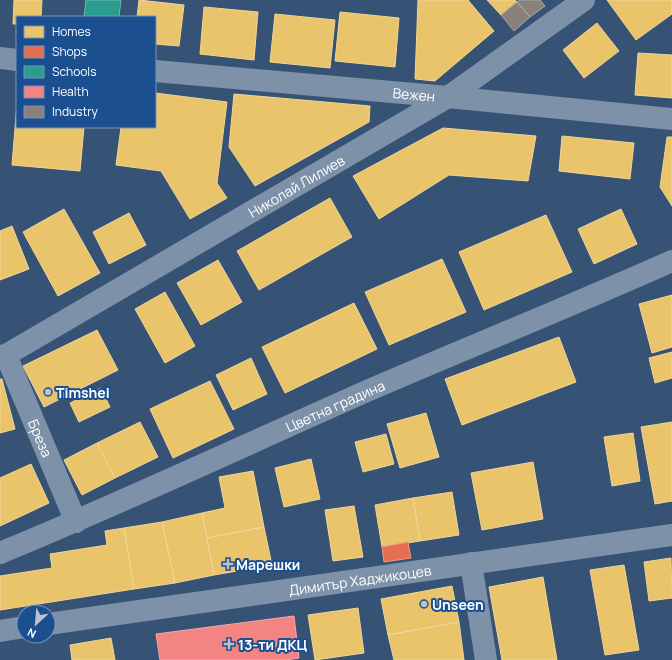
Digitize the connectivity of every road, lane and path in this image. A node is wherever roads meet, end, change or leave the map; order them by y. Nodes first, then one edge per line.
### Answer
1 (584, 0) edge
2 (0, 58) edge
3 (16, 60) edge
4 (156, 72) edge
5 (448, 97) junction
6 (672, 119) edge
7 (672, 261) edge
8 (3, 356) edge
9 (76, 522) junction
10 (672, 535) edge
11 (0, 553) edge
12 (471, 564) junction
13 (56, 623) edge
14 (16, 628) edge
15 (0, 631) edge
16 (486, 660) edge

1 - 5 street, Николай Лилиев
2 - 3 street
4 - 5 street, Вежен
5 - 6 street, Вежен
5 - 8 street, Николай Лилиев
7 - 9 street, Цветна градина
8 - 9 street, Бреза
9 - 11 street, Цветна градина
10 - 12 street, Димитър Хаджикоцев
12 - 13 street, Димитър Хаджикоцев
12 - 16 street
14 - 15 street

